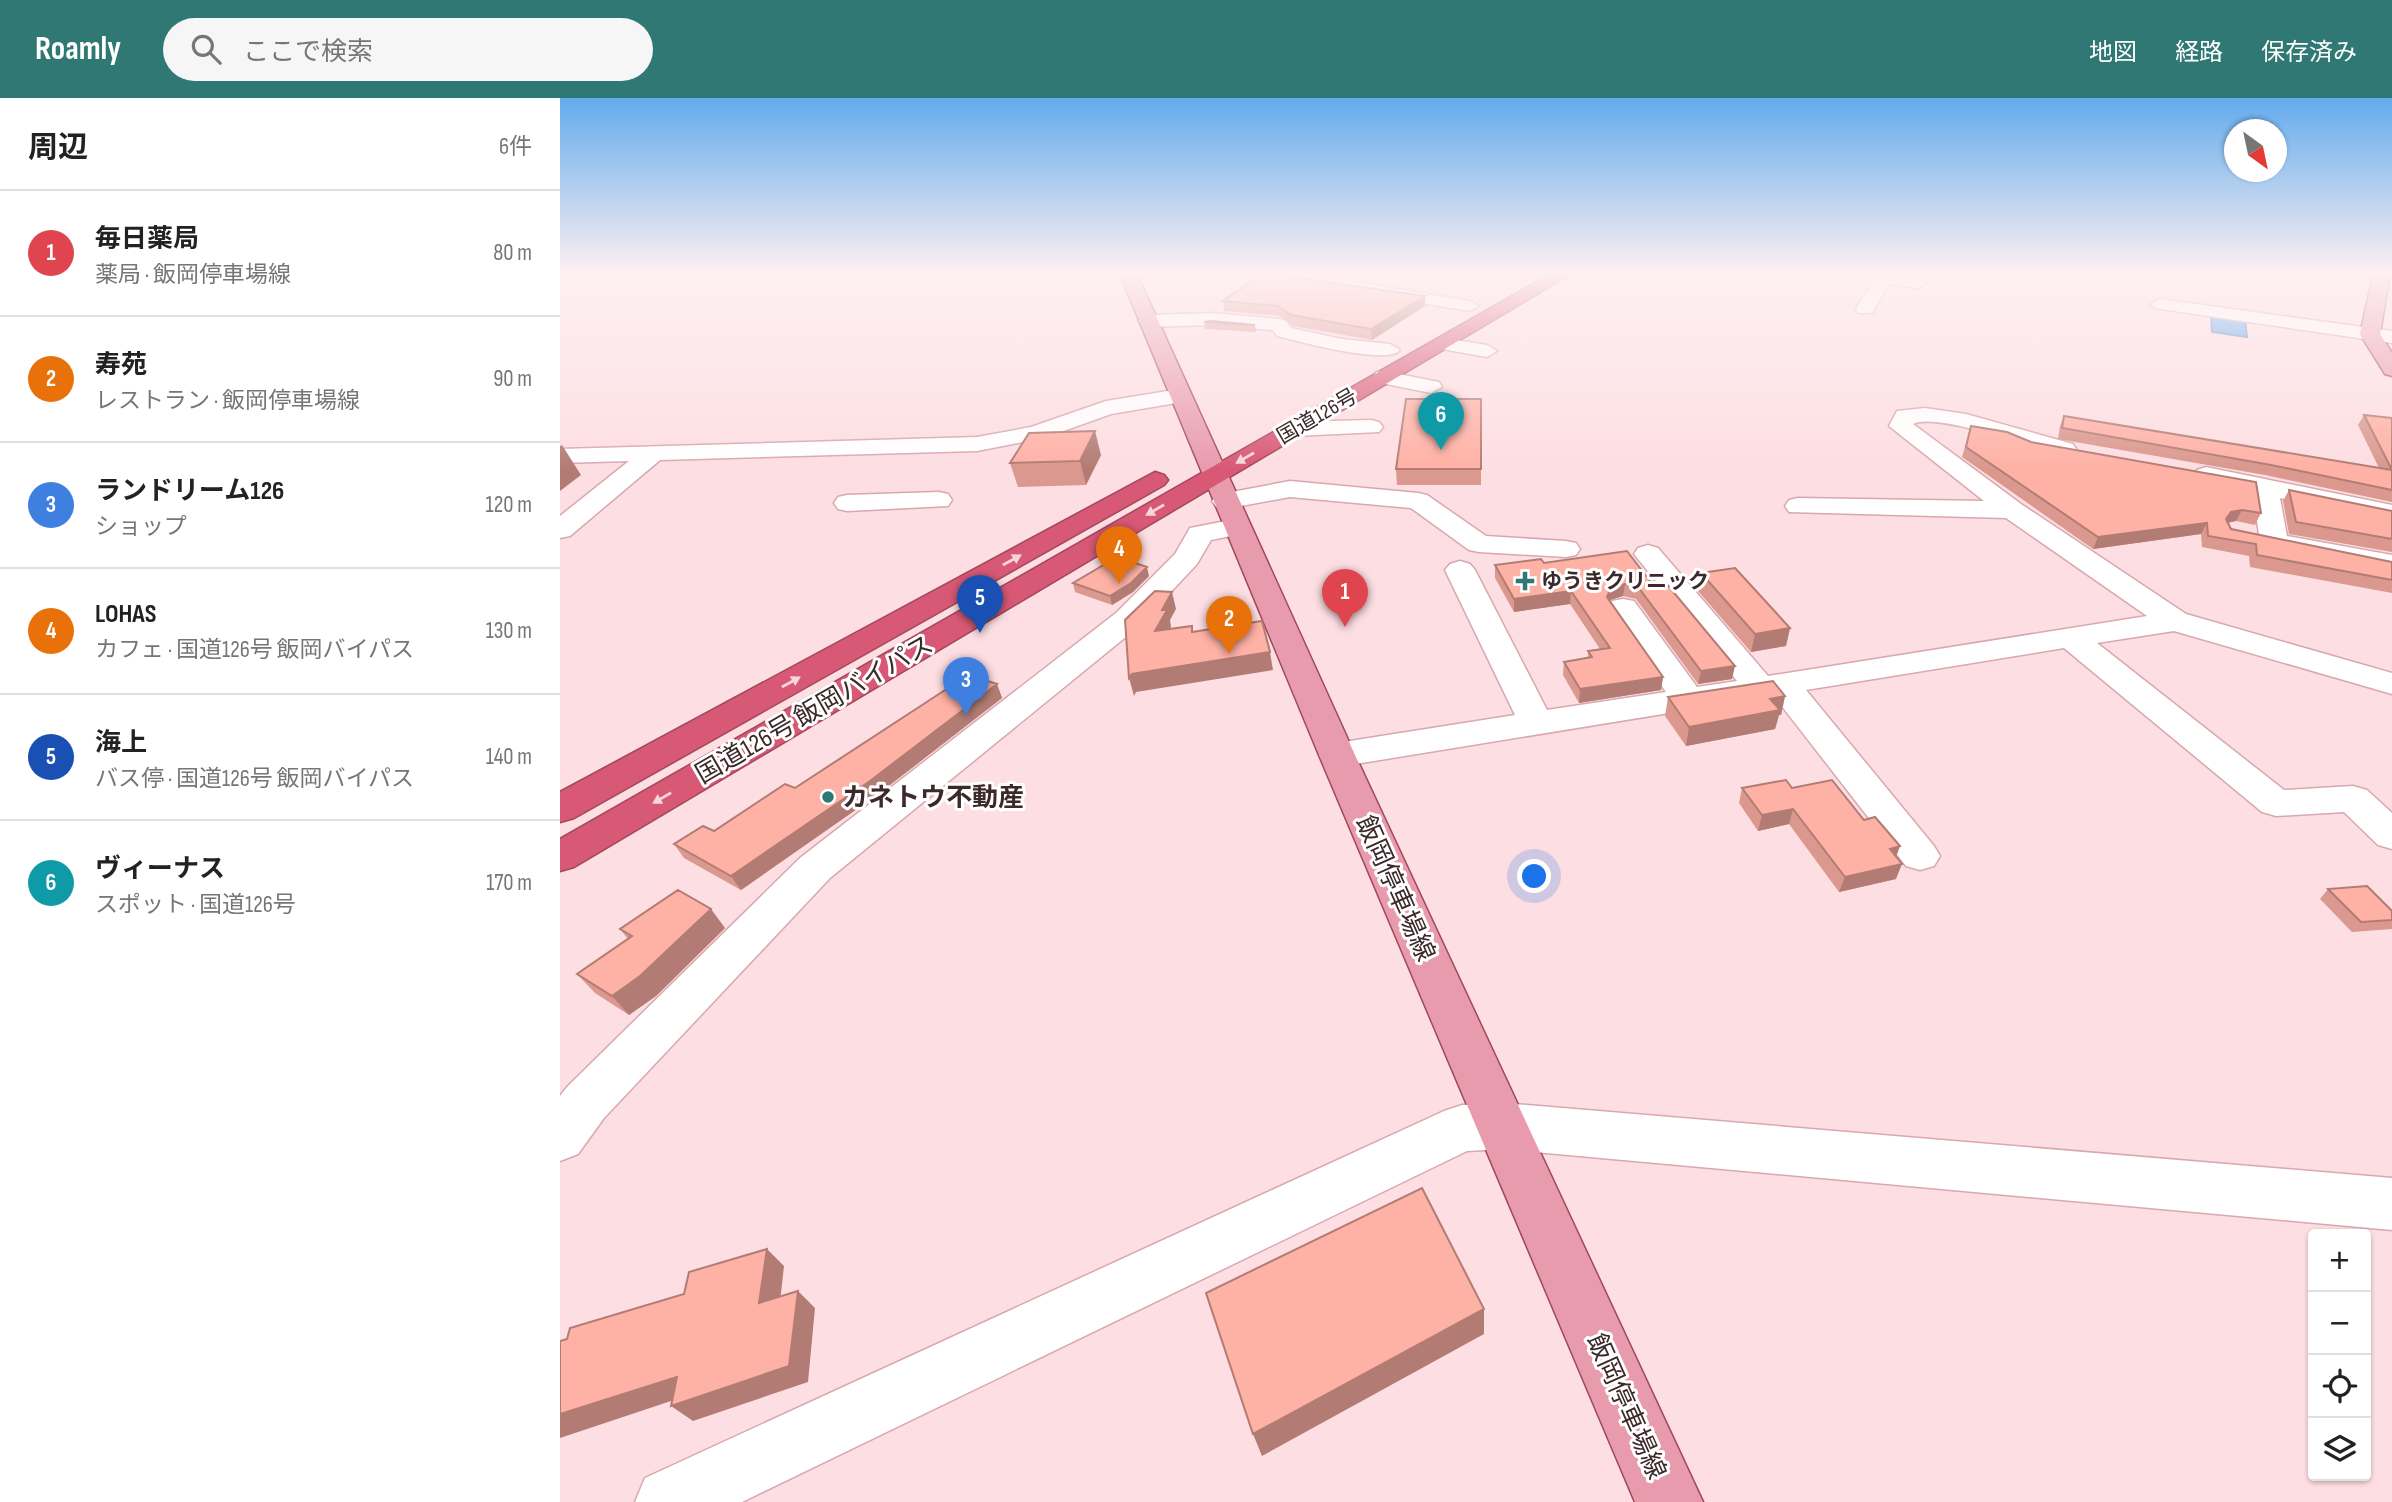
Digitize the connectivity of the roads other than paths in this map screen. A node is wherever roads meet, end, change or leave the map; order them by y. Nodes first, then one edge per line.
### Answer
1 (1154, 338) edge
2 (1309, 338) edge
3 (1413, 338) edge
4 (1454, 338) edge
5 (2372, 338) edge
6 (1443, 344) junction
7 (1390, 350) junction
8 (1487, 351) dead end
9 (2361, 357) dead end
10 (2389, 365) edge
11 (1355, 369) dead end
12 (1384, 377) junction
13 (1432, 387) dead end
14 (1180, 396) junction
15 (1371, 427) dead end
16 (1295, 429) junction
17 (892, 447) junction
18 (653, 454) junction
19 (560, 456) edge
20 (2040, 463) edge
21 (1221, 480) junction
22 (2185, 480) edge
23 (2267, 494) junction
24 (939, 500) dead end
25 (1798, 506) dead end
26 (2012, 510) junction
27 (2392, 513) edge
28 (560, 530) edge
29 (1566, 549) dead end
30 (1648, 554) dead end
31 (2392, 564) edge
32 (1460, 570) dead end
33 (1623, 608) dead end
34 (2175, 621) junction
35 (2069, 637) junction
36 (2392, 684) edge
37 (1772, 686) junction
38 (760, 699) junction
39 (1688, 699) junction
40 (1536, 723) junction
41 (1337, 755) junction
42 (560, 793) edge
43 (560, 809) edge
44 (2392, 835) edge
45 (1920, 856) dead end
46 (560, 857) edge
47 (1503, 1126) junction
48 (560, 1137) edge
49 (2392, 1204) edge
50 (669, 1502) edge
51 (1669, 1502) edge

1 - 14 main road, 飯岡停車場線
2 - 7 street
3 - 7 highway, 国道126号
4 - 6 highway, 国道126号
5 - 10 main road
6 - 8 street
6 - 12 highway, 国道126号
7 - 11 highway, 国道126号
9 - 10 street
12 - 13 street
12 - 16 highway, 国道126号
14 - 17 street
14 - 21 main road, 飯岡停車場線
15 - 16 street
16 -> 21 highway, 国道126号
17 - 18 street
17 - 24 street
18 - 19 street
18 - 28 street
20 - 26 street
21 - 29 street
38 -> 21 highway, 国道126号 飯岡バイパス
21 - 41 main road, 飯岡停車場線
21 -> 46 highway, 国道126号 飯岡バイパス
21 - 48 street
22 - 23 street
23 - 27 street
23 - 31 street
25 - 26 street
26 - 34 street
30 - 37 street
32 - 40 street
33 - 39 street
34 - 35 street
34 - 36 street
35 - 37 street
35 - 44 street
37 - 39 street
37 - 45 street
38 - 42 street
38 - 43 highway, 国道126号 飯岡バイパス
39 - 40 street
40 - 41 street
41 - 47 main road, 飯岡停車場線
47 - 49 street
47 - 50 street
47 - 51 main road, 飯岡停車場線

